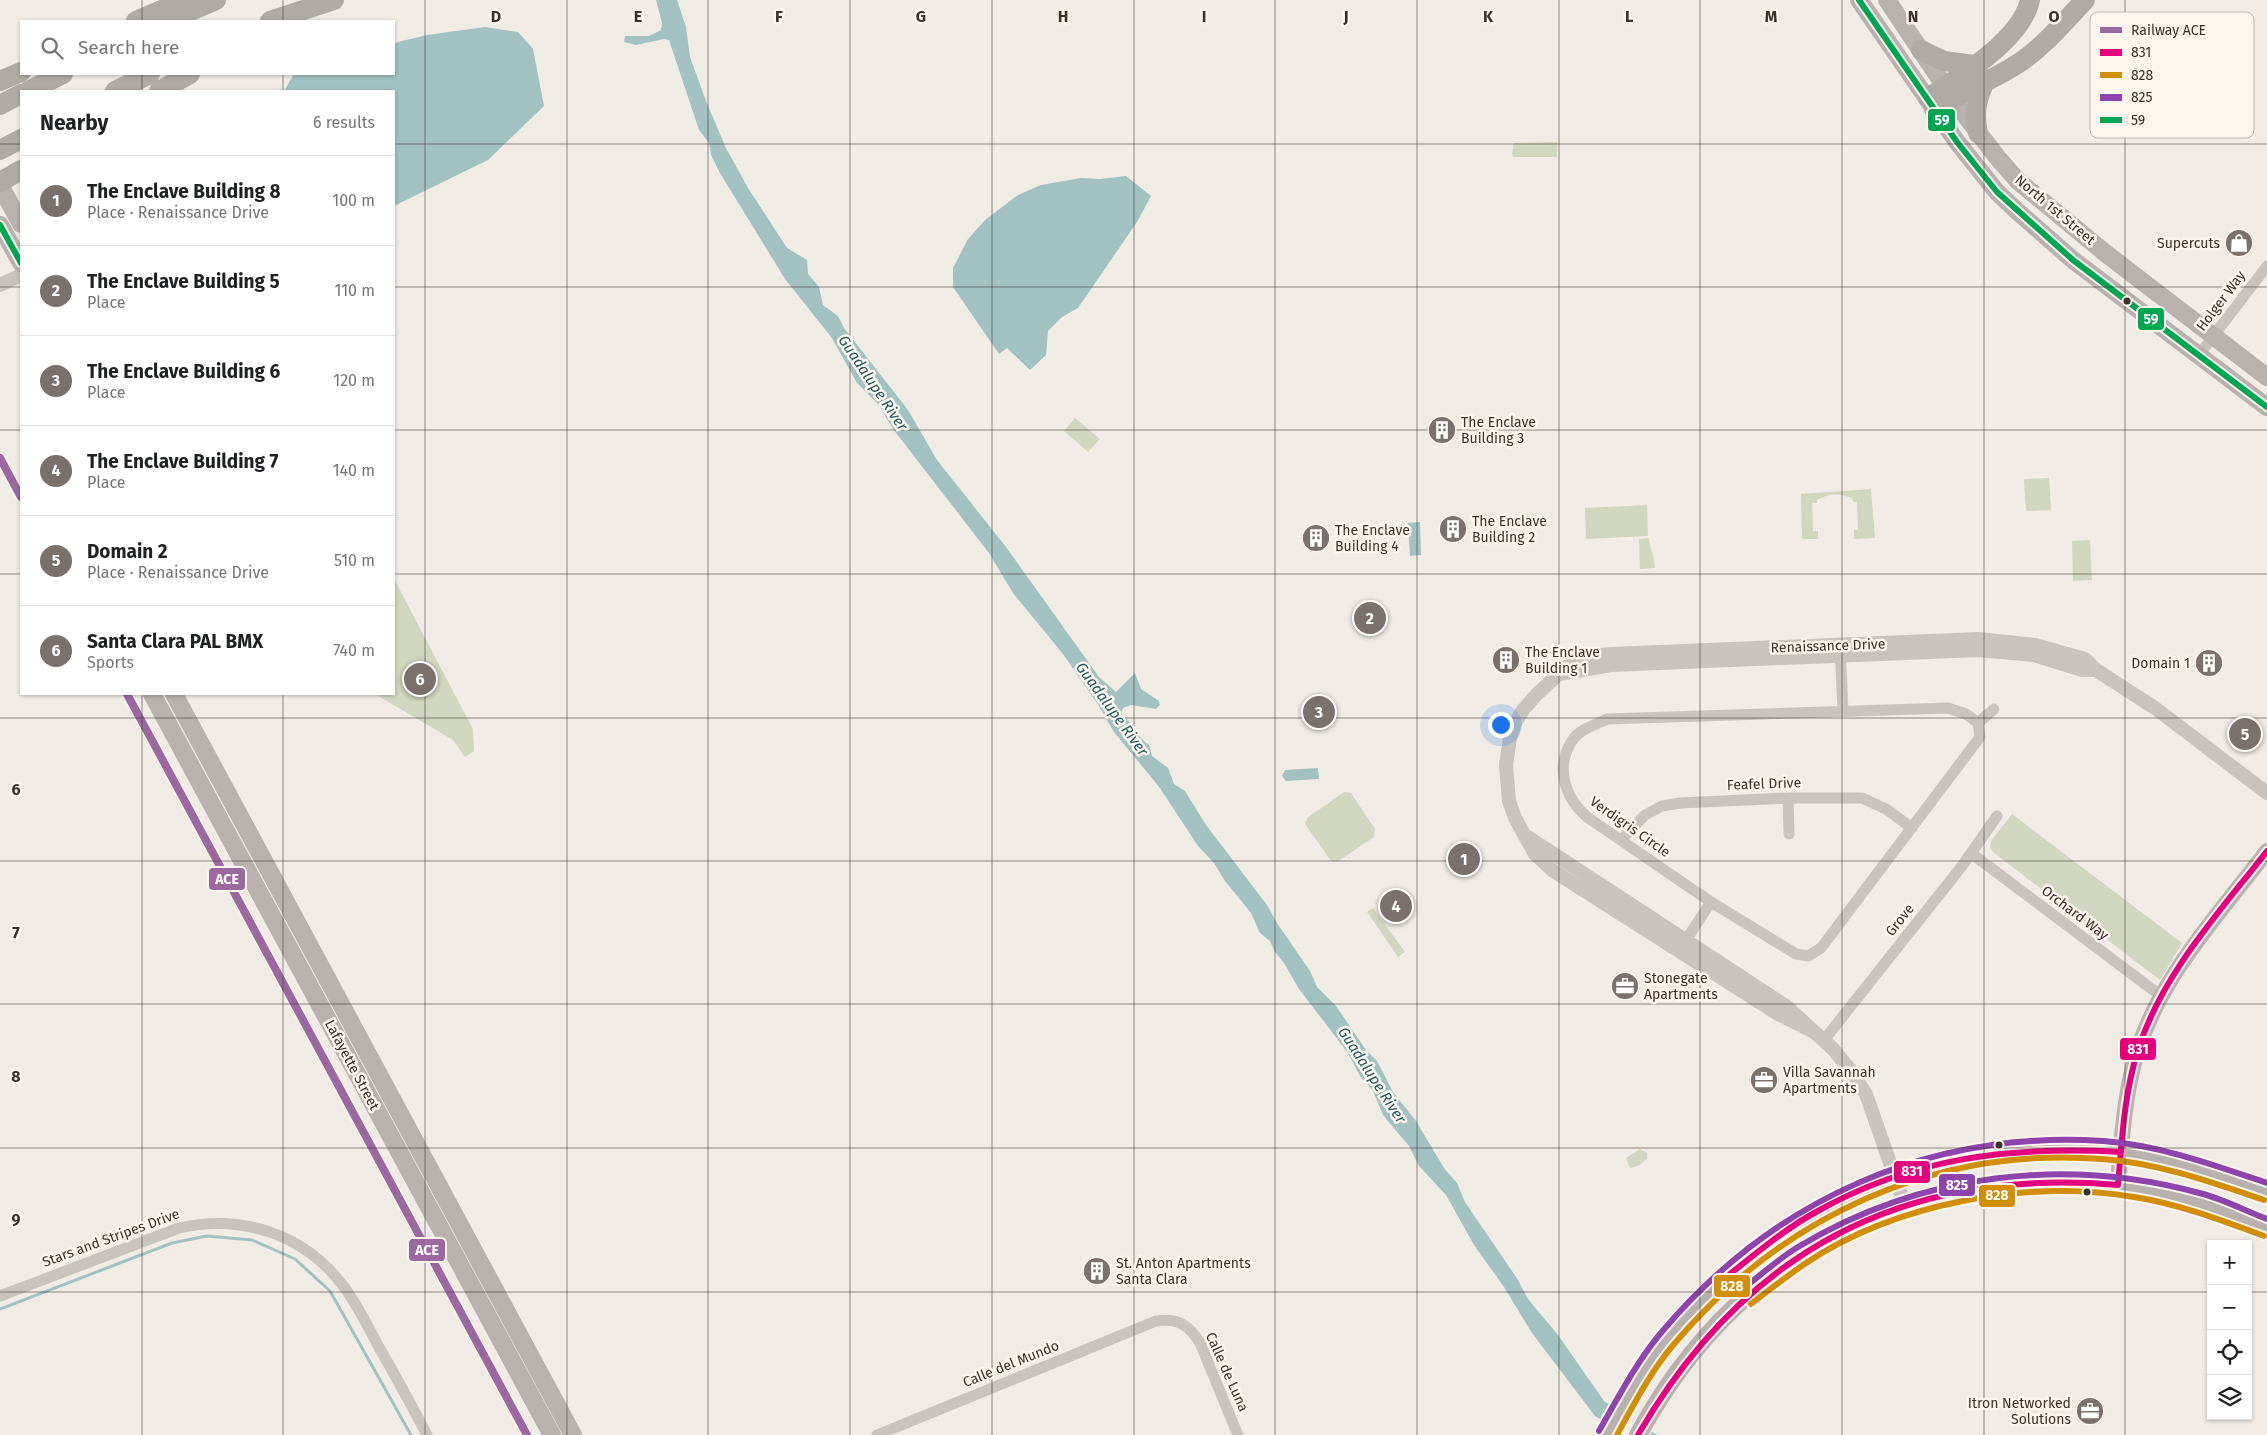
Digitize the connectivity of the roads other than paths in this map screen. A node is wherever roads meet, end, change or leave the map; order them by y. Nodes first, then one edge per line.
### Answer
1 (185, 0) edge
2 (216, 0) edge
3 (334, 0) edge
4 (342, 0) edge
5 (1858, 0) edge
6 (1887, 0) edge
7 (2030, 0) edge
8 (2085, 0) edge
9 (138, 20) edge
10 (170, 20) edge
11 (273, 20) edge
12 (298, 20) edge
13 (1921, 50) junction
14 (1974, 65) junction
15 (20, 72) edge
16 (60, 75) edge
17 (148, 75) edge
18 (188, 75) edge
19 (0, 81) edge
20 (1985, 82) junction
21 (30, 90) edge
22 (117, 90) edge
23 (161, 90) edge
24 (1949, 92) junction
25 (20, 95) edge
26 (1931, 104) junction
27 (0, 105) edge
28 (1978, 133) junction
29 (20, 170) edge
30 (0, 183) edge
31 (20, 222) edge
32 (0, 225) edge
33 (20, 262) edge
34 (2267, 266) edge
35 (20, 276) edge
36 (0, 286) edge
37 (2213, 336) junction
38 (2199, 355) junction
39 (2267, 377) edge
40 (2267, 407) edge
41 (1840, 651) junction
42 (153, 695) edge
43 (175, 695) edge
44 (1994, 709) dead end
45 (1843, 710) junction
46 (1978, 723) junction
47 (2267, 793) edge
48 (1788, 798) junction
49 (1996, 816) dead end
50 (1912, 828) junction
51 (1789, 834) dead end
52 (1622, 839) junction
53 (2267, 851) edge
54 (1972, 853) junction
55 (1711, 902) junction
56 (1682, 946) junction
57 (2161, 996) junction
58 (1820, 1036) junction
59 (2121, 1152) junction
60 (1894, 1175) junction
61 (2118, 1185) junction
62 (2267, 1192) edge
63 (1905, 1206) junction
64 (2267, 1228) edge
65 (0, 1296) edge
66 (1156, 1321) joint
67 (428, 1435) edge
68 (552, 1435) edge
69 (573, 1435) edge
70 (877, 1435) edge
71 (1238, 1435) edge
72 (1606, 1435) edge
73 (1638, 1435) edge

1 - 9 highway
2 - 10 highway
3 - 11 highway
4 - 12 highway
5 - 26 main road, North 1st Street
6 - 13 main road, North 1st Street
7 - 14 highway
8 - 20 highway
13 - 14 highway
13 - 24 main road, North 1st Street
14 - 24 highway
15 - 19 highway
16 - 21 highway
17 - 22 highway
18 - 23 highway
20 - 24 highway
20 - 28 highway
24 - 26 highway
24 - 28 main road, North 1st Street
25 - 27 highway
26 - 38 main road, North 1st Street
28 - 37 main road, North 1st Street
29 - 30 highway
30 - 31 main road
32 - 33 main road
34 - 37 street, Holger Way
35 - 36 street
37 - 38 street, Holger Way
37 - 39 main road, North 1st Street
38 - 40 main road, North 1st Street
41 - 45 street
41 - 47 street, Renaissance Drive
41 - 56 street, Renaissance Drive
42 - 68 main road, Lafayette Street
43 - 69 main road, Lafayette Street
44 - 46 street
45 - 46 street, Verdigris Circle
45 - 52 street, Verdigris Circle
46 - 50 street, Verdigris Circle
48 - 50 street, Feafel Drive
48 - 51 street
48 - 52 street, Feafel Drive
49 - 54 street, Grove
50 - 55 street, Verdigris Circle
52 - 55 street, Verdigris Circle
53 - 57 main road
54 - 57 street, Orchard Way
54 - 58 street, Grove
55 - 56 street
56 - 58 street, Renaissance Drive
57 - 59 main road
58 - 60 street, Renaissance Drive
59 - 60 main road
59 - 61 main road
59 - 62 main road
60 - 63 street, Renaissance Drive
60 - 72 main road
61 - 63 main road
61 - 64 main road
63 - 73 main road
65 - 67 street, Stars and Stripes Drive
66 - 70 street, Calle del Mundo
66 - 71 street, Calle de Luna

